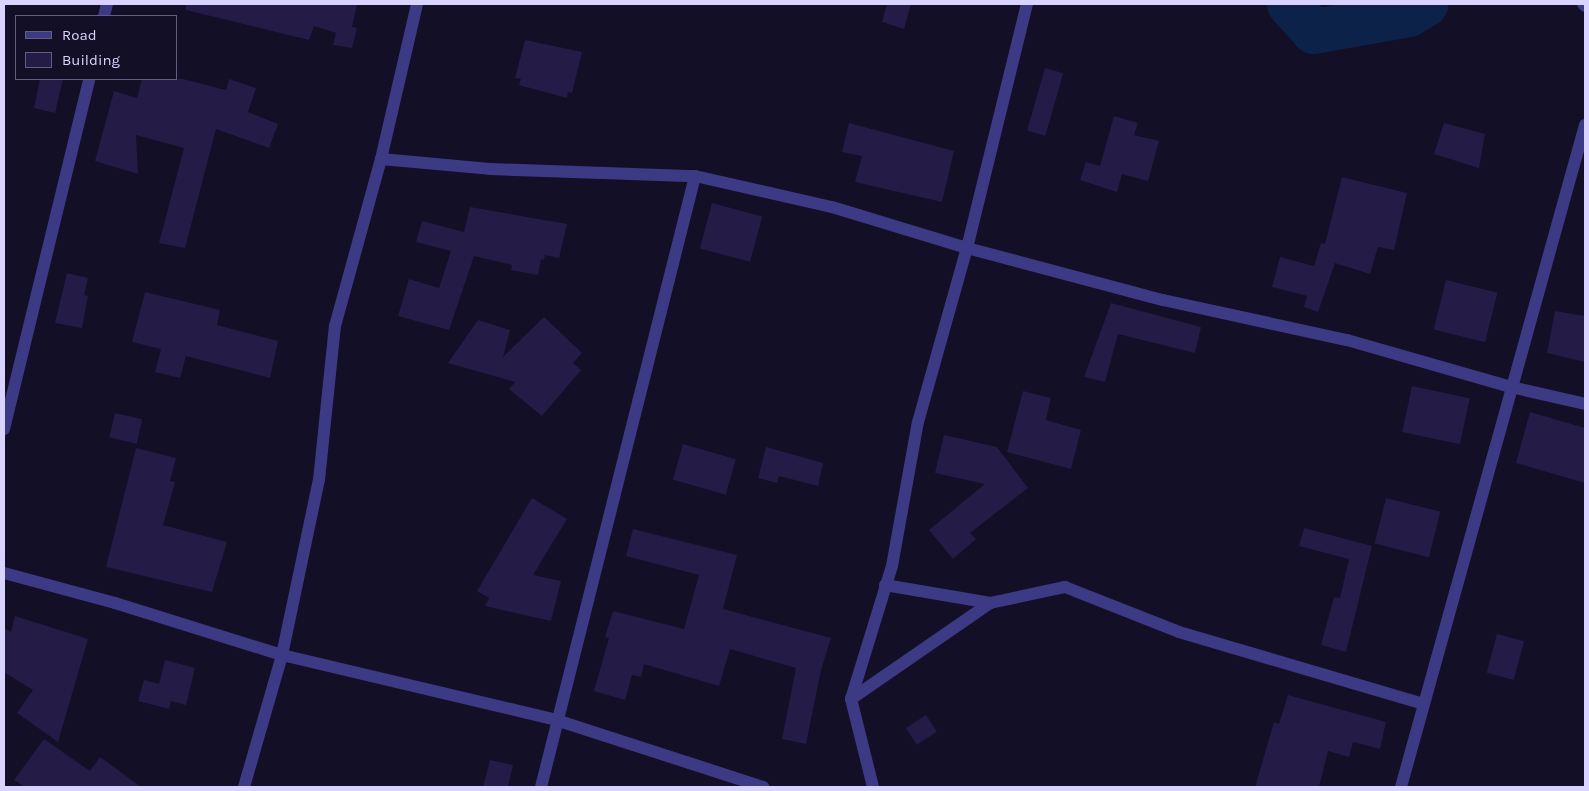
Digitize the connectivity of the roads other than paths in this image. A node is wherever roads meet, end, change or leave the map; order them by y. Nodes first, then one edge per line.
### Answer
1 (417, 4) edge
2 (1027, 4) edge
3 (1582, 4) edge
4 (1585, 6) edge
5 (88, 80) edge
6 (1585, 125) edge
7 (381, 159) junction
8 (695, 176) junction
9 (967, 248) junction
10 (1511, 387) junction
11 (1585, 404) edge
12 (4, 429) edge
13 (4, 574) edge
14 (886, 585) junction
15 (990, 603) junction
16 (282, 655) junction
17 (851, 699) junction
18 (1424, 704) junction
19 (556, 720) junction
20 (244, 787) edge
21 (541, 787) edge
22 (763, 787) edge
23 (873, 787) edge
24 (1401, 787) edge

1 - 7 street
2 - 9 street
3 - 4 street
5 - 12 street
6 - 10 street
7 - 8 street
7 - 16 street
8 - 9 street
8 - 19 street
9 - 10 street
9 - 14 street
10 - 11 street
10 - 18 street
13 - 16 street
14 - 15 street
14 - 17 street
15 - 17 street
15 - 18 street
16 - 19 street
16 - 20 street
17 - 23 street
18 - 24 street
19 - 21 street
19 - 22 street

